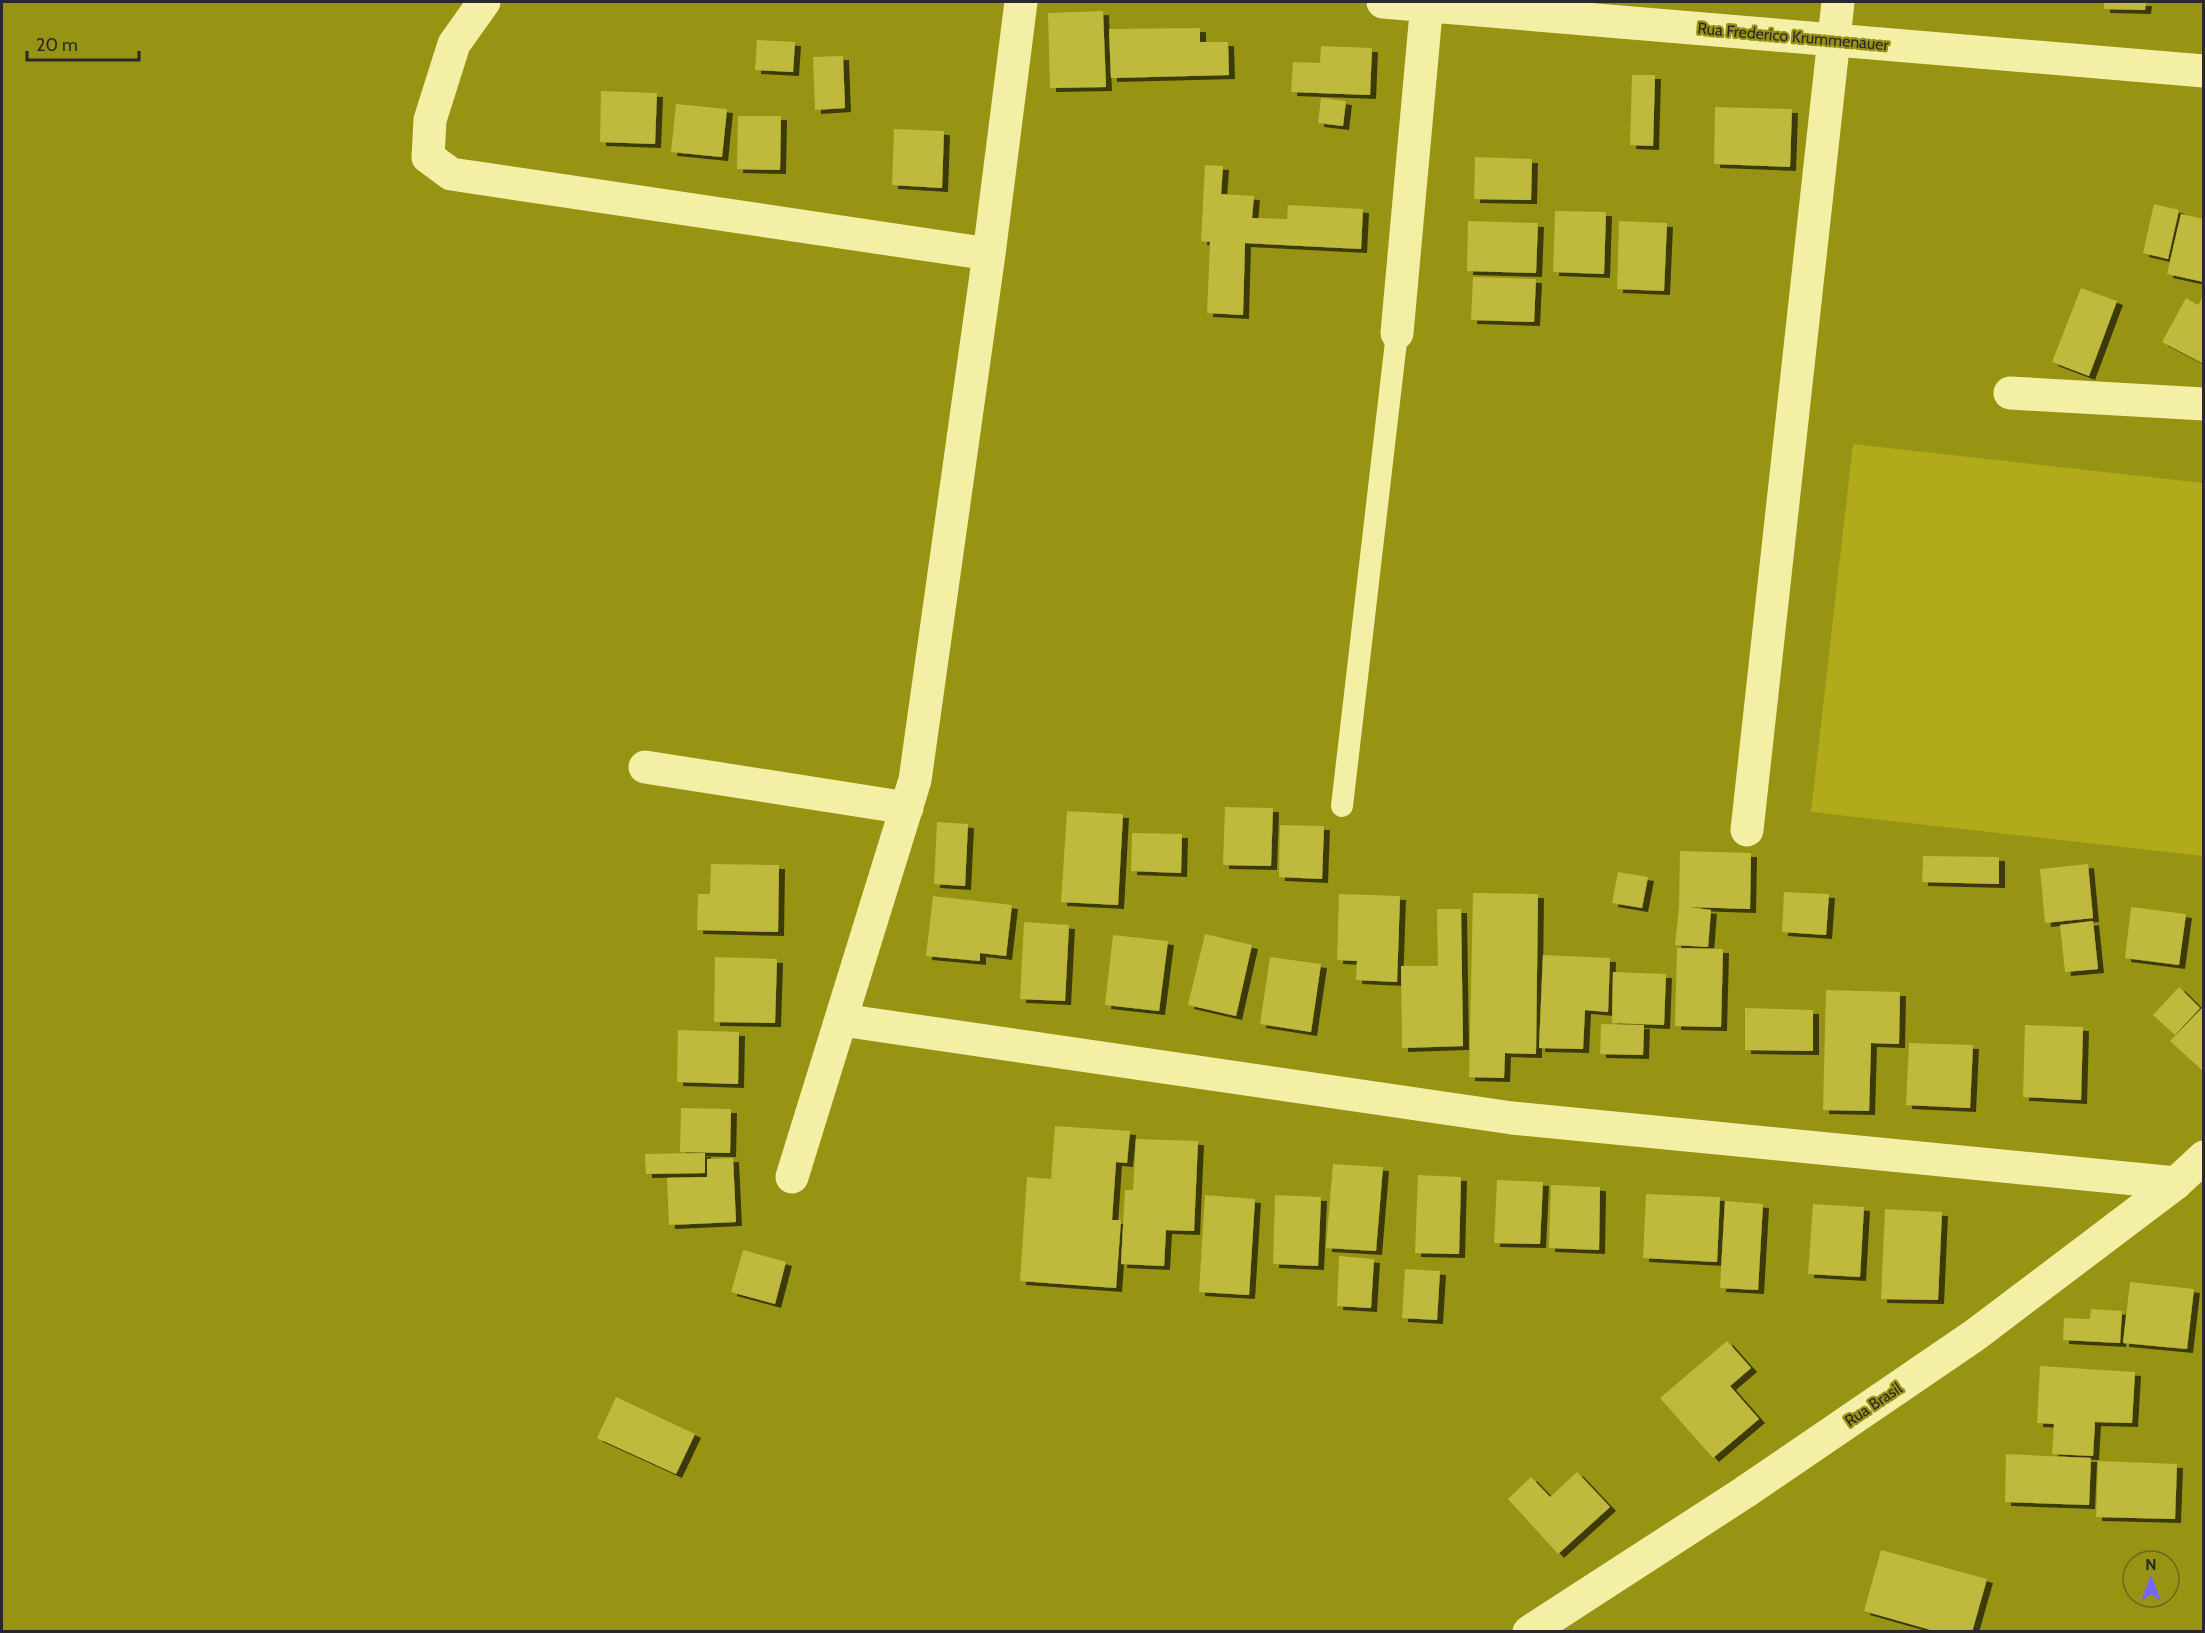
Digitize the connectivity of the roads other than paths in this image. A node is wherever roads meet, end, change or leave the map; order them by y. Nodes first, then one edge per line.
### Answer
1 (484, 2) edge
2 (1021, 2) edge
3 (1383, 2) edge
4 (1838, 2) edge
5 (1427, 3) edge
6 (1834, 40) junction
7 (2204, 71) edge
8 (989, 254) junction
9 (1397, 333) joint
10 (2010, 393) dead end
11 (2204, 404) edge
12 (645, 767) dead end
13 (1342, 806) dead end
14 (907, 808) junction
15 (1747, 830) dead end
16 (842, 1020) junction
17 (2204, 1157) edge
18 (792, 1177) dead end
19 (2176, 1183) junction
20 (1528, 1632) edge

1 - 8 street
2 - 8 street
3 - 5 street, Rua Frederico Krummenauer
4 - 6 street
5 - 6 street, Rua Frederico Krummenauer
5 - 9 street
6 - 7 street, Rua Frederico Krummenauer
6 - 15 street
8 - 14 street
9 - 13 lane
10 - 11 street
12 - 14 street
14 - 16 street
16 - 18 street
16 - 19 street
17 - 19 street, Rua Brasil
19 - 20 street, Rua Brasil

